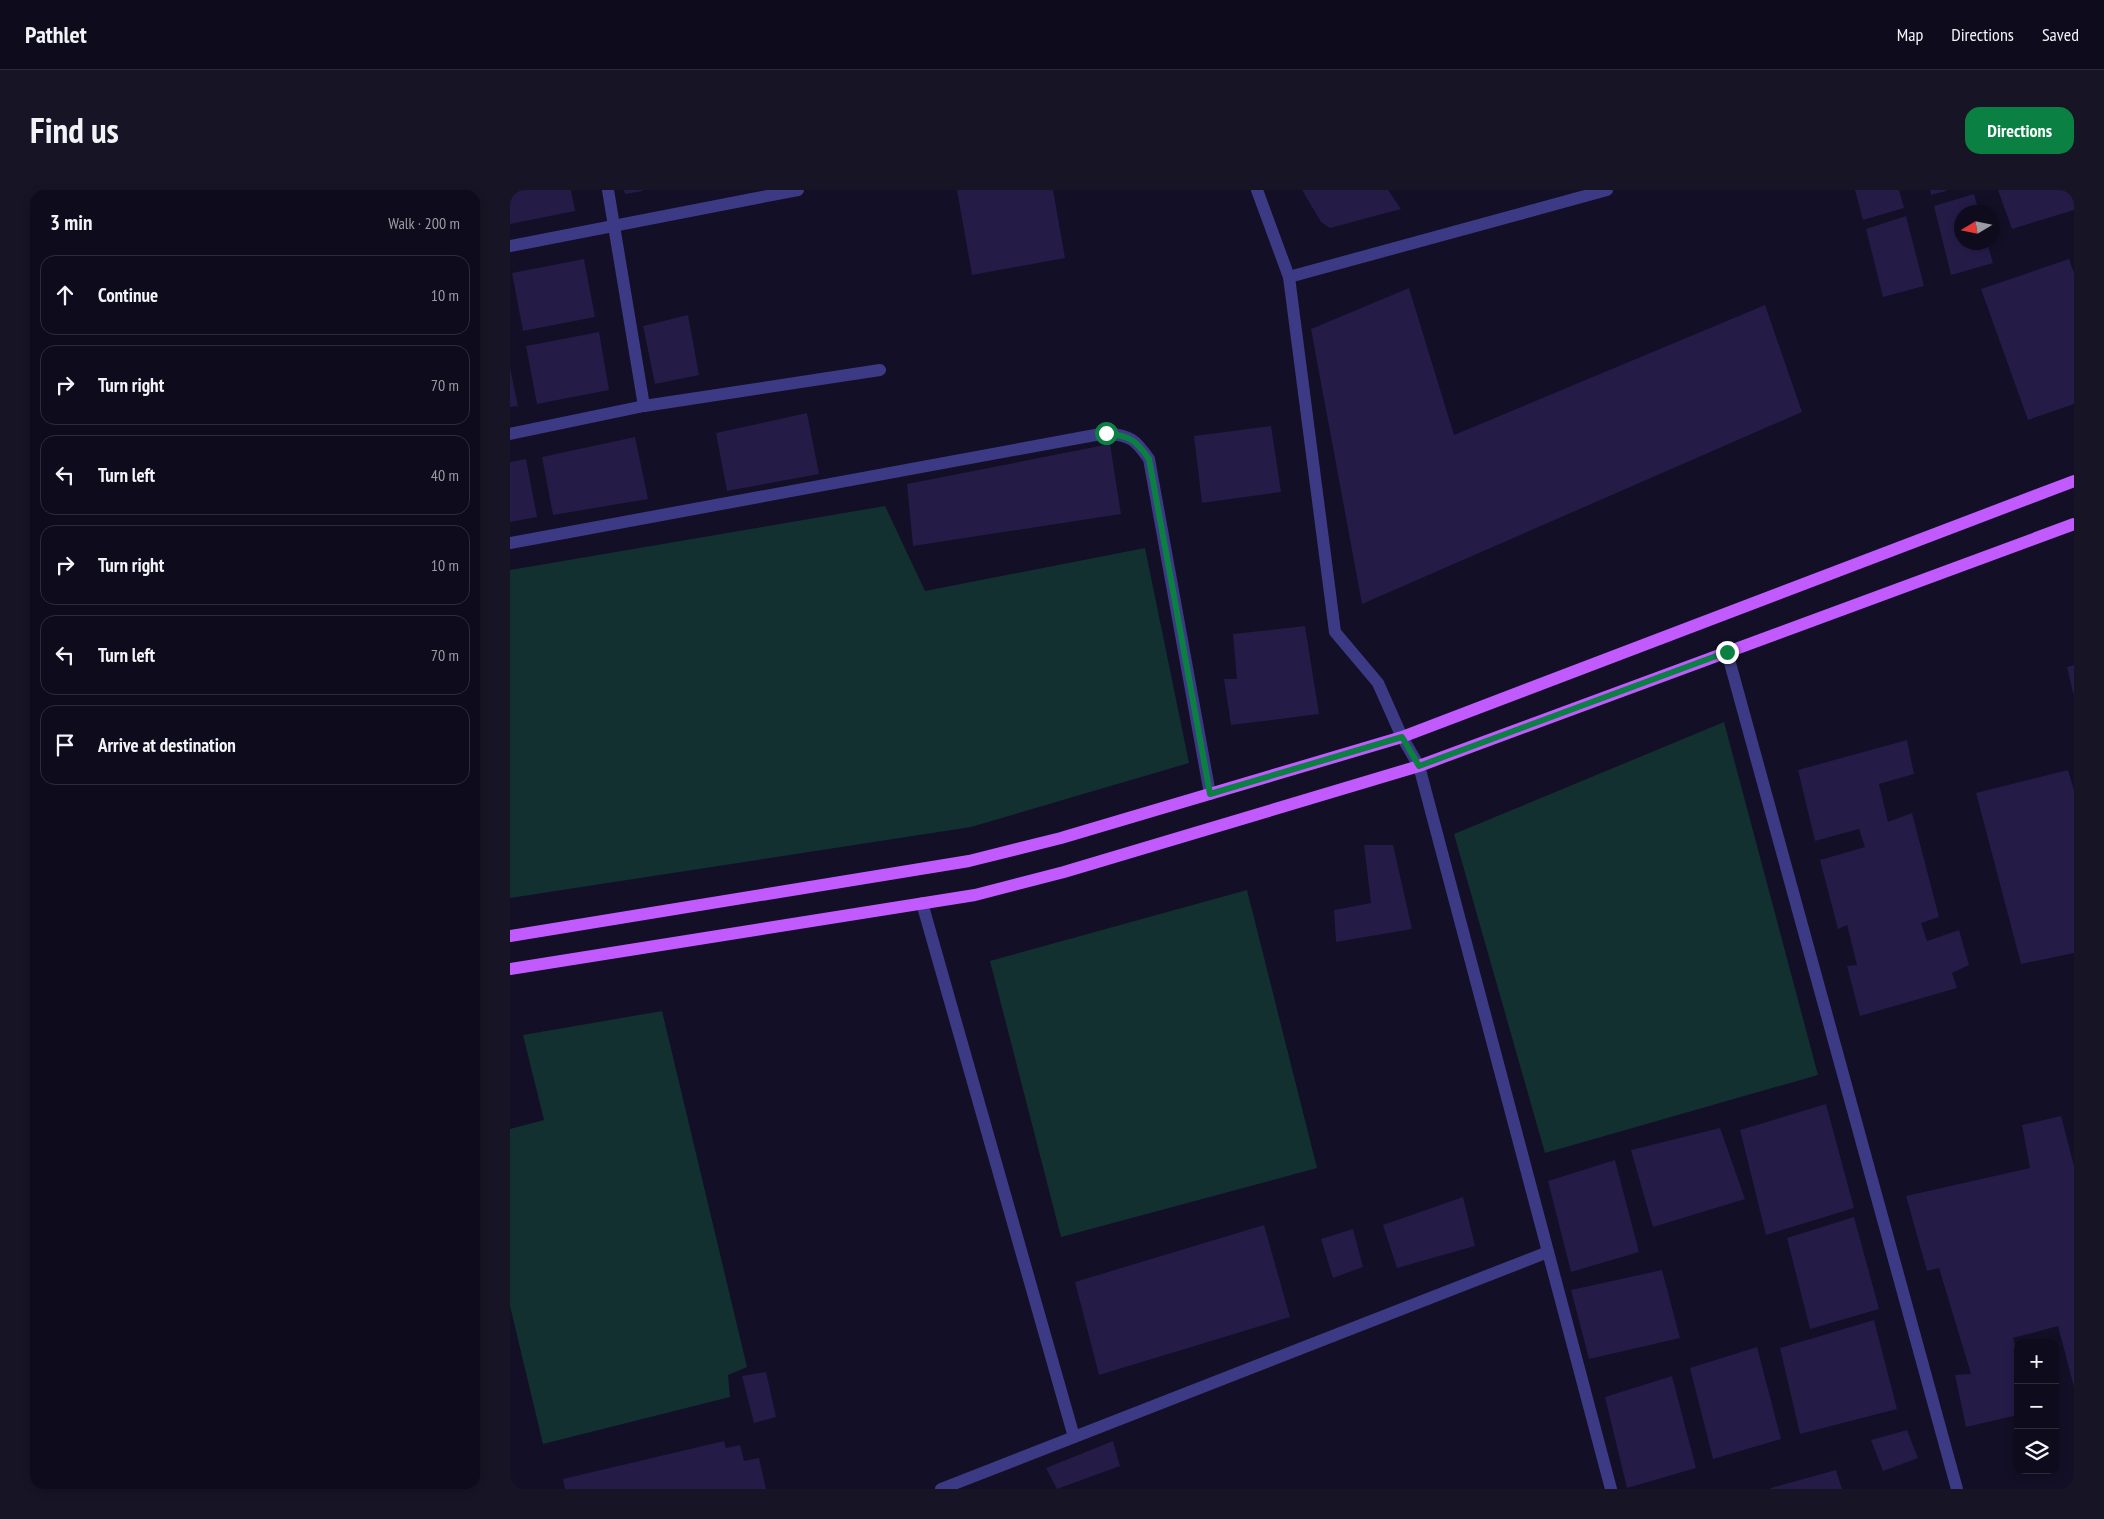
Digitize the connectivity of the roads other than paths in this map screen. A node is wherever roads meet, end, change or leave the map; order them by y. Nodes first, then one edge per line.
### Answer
1 (608, 190) edge
2 (798, 190) edge
3 (1257, 190) edge
4 (1607, 190) edge
5 (614, 224) junction
6 (510, 246) edge
7 (1289, 277) junction
8 (880, 370) dead end
9 (644, 406) junction
10 (510, 434) edge
11 (2074, 481) edge
12 (2074, 524) edge
13 (510, 543) edge
14 (1727, 652) junction
15 (1402, 737) junction
16 (1419, 766) junction
17 (1210, 794) junction
18 (922, 904) junction
19 (510, 936) edge
20 (510, 969) edge
21 (1548, 1252) junction
22 (1074, 1437) junction
23 (941, 1489) edge
24 (1611, 1489) edge
25 (1957, 1489) edge

1 - 5 street
2 - 5 street
3 - 7 street
4 - 7 street
5 - 6 street
5 - 9 street
7 - 15 street
8 - 9 street
9 - 10 street
11 - 15 main road
12 - 14 main road
13 - 17 street
14 - 16 main road
14 - 25 street
15 - 16 street
15 - 17 main road
16 - 18 main road
16 - 21 street
17 - 19 main road
18 - 20 main road
18 - 22 street
21 - 22 street
21 - 24 street
22 - 23 street

